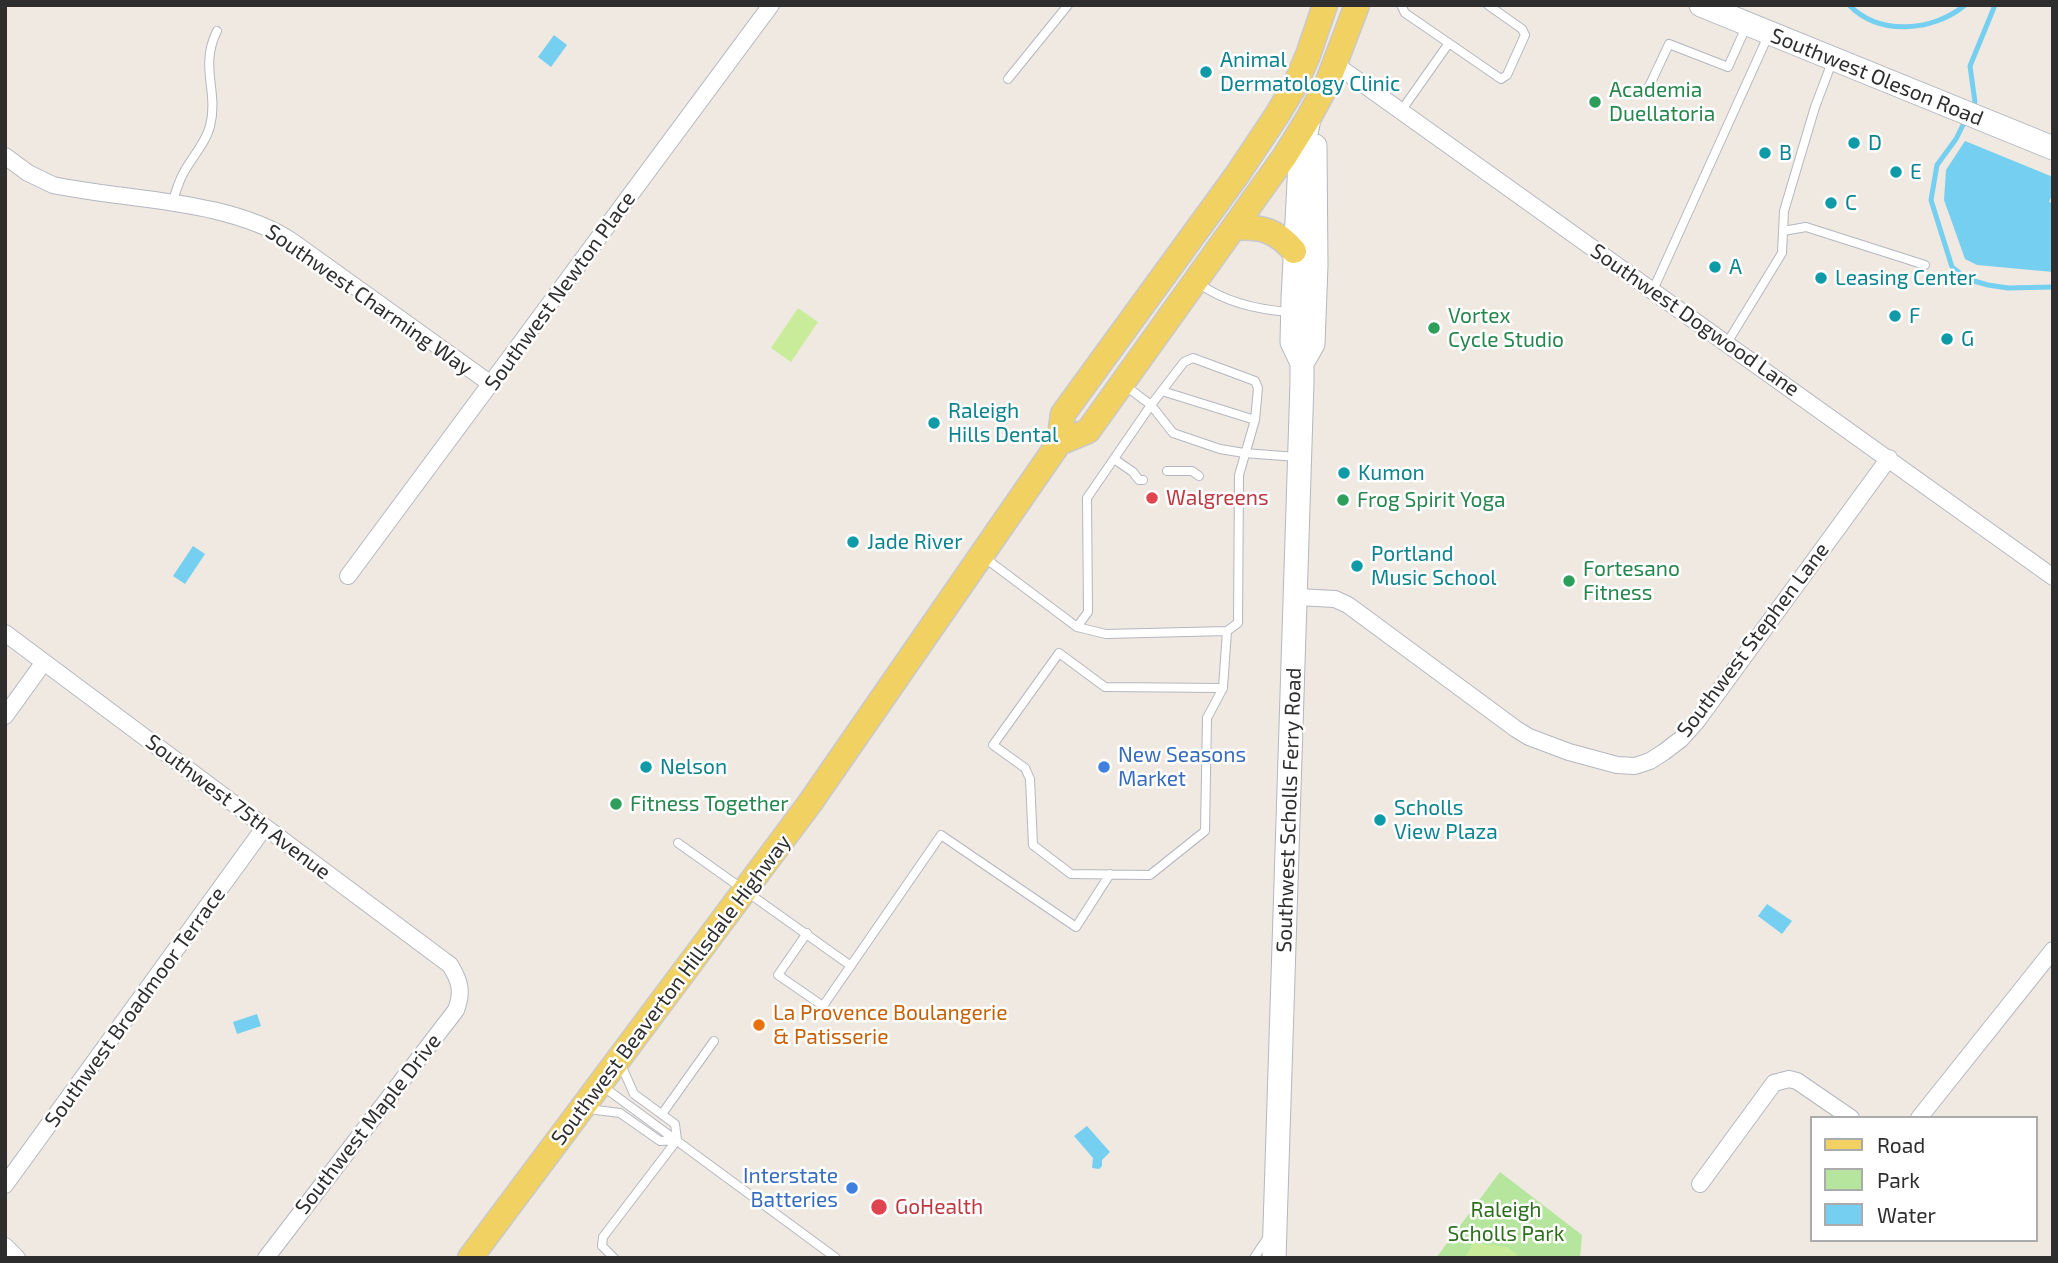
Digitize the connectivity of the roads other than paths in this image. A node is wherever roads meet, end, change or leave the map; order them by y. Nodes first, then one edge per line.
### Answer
1 (771, 5) edge
2 (1068, 5) edge
3 (1307, 5) edge
4 (1325, 5) edge
5 (1357, 5) edge
6 (1401, 5) edge
7 (1489, 5) edge
8 (1701, 5) edge
9 (1747, 25) junction
10 (216, 31) dead end
11 (1769, 34) junction
12 (1449, 43) junction
13 (1308, 55) junction
14 (1833, 59) junction
15 (1335, 64) junction
16 (1008, 79) dead end
17 (1646, 93) dead end
18 (1401, 111) junction
19 (1308, 120) junction
20 (2053, 148) edge
21 (5, 156) edge
22 (172, 204) junction
23 (1235, 228) junction
24 (1783, 231) junction
25 (1294, 251) junction
26 (1925, 265) dead end
27 (1196, 281) junction
28 (1653, 290) junction
29 (1293, 312) junction
30 (1727, 343) junction
31 (1302, 363) junction
32 (1122, 383) junction
33 (491, 384) junction
34 (1162, 391) junction
35 (1151, 405) junction
36 (1255, 421) junction
37 (1059, 443) junction
38 (1244, 453) junction
39 (1300, 457) junction
40 (1889, 458) junction
41 (1114, 459) junction
42 (1167, 471) dead end
43 (1143, 476) dead end
44 (1199, 476) dead end
45 (982, 556) junction
46 (348, 576) dead end
47 (2053, 577) edge
48 (1297, 597) junction
49 (1077, 627) junction
50 (1227, 631) junction
51 (5, 634) edge
52 (44, 662) junction
53 (1223, 688) junction
54 (5, 716) edge
55 (264, 828) junction
56 (678, 843) dead end
57 (1110, 874) junction
58 (747, 891) junction
59 (807, 933) junction
60 (2053, 950) edge
61 (851, 966) junction
62 (460, 988) joint
63 (714, 1041) dead end
64 (619, 1060) junction
65 (600, 1084) junction
66 (582, 1108) junction
67 (662, 1114) junction
68 (1848, 1116) edge
69 (1921, 1116) edge
70 (677, 1140) junction
71 (1700, 1184) dead end
72 (5, 1185) edge
73 (1275, 1226) junction
74 (5, 1246) edge
75 (17, 1258) edge
76 (266, 1258) edge
77 (470, 1258) edge
78 (614, 1258) edge
79 (836, 1258) edge
80 (1254, 1258) edge
81 (1274, 1258) edge

1 - 33 street, Southwest Newton Place
2 - 16 lane
3 - 13 main road, Southwest Scholls Ferry Road
4 - 13 main road, Southwest Beaverton Hillsdale Highway
5 - 15 main road, Southwest Beaverton Hillsdale Highway
6 - 12 lane
7 - 12 lane
8 - 9 main road, Southwest Oleson Road
9 - 11 main road, Southwest Oleson Road
9 - 17 lane
10 - 22 lane
11 - 14 main road, Southwest Oleson Road
11 - 28 lane
12 - 18 lane
13 - 19 main road, Southwest Scholls Ferry Road
13 - 37 main road, Southwest Beaverton Hillsdale Highway
14 - 20 main road, Southwest Oleson Road
14 - 24 lane
15 - 18 street, Southwest Dogwood Lane
15 - 19 main road, Southwest Beaverton Hillsdale Highway
18 - 28 street, Southwest Dogwood Lane
19 - 23 main road, Southwest Beaverton Hillsdale Highway
19 - 25 main road, Southwest Scholls Ferry Road
19 - 31 main road, Southwest Scholls Ferry Road
21 - 22 street, Southwest Charming Way
22 - 33 street, Southwest Charming Way
23 - 25 main road
23 - 27 main road, Southwest Beaverton Hillsdale Highway
24 - 26 lane
24 - 30 lane
25 - 29 main road, Southwest Scholls Ferry Road
27 - 29 lane
27 - 32 main road, Southwest Beaverton Hillsdale Highway
28 - 30 street, Southwest Dogwood Lane
29 - 31 main road, Southwest Scholls Ferry Road
30 - 40 street, Southwest Dogwood Lane
31 - 39 main road, Southwest Scholls Ferry Road
32 - 35 lane
32 - 37 main road, Southwest Beaverton Hillsdale Highway
33 - 46 street, Southwest Newton Place
34 - 35 lane
34 - 36 lane
34 - 36 lane
35 - 38 lane
35 - 41 lane
36 - 38 lane
37 - 45 main road, Southwest Beaverton Hillsdale Highway
38 - 39 lane
38 - 50 lane
39 - 48 main road, Southwest Scholls Ferry Road
40 - 47 street, Southwest Dogwood Lane
40 - 48 street, Southwest Stephen Lane
41 - 43 lane
41 - 49 lane
42 - 44 lane
45 - 49 lane
45 - 58 main road, Southwest Beaverton Hillsdale Highway
48 - 73 main road, Southwest Scholls Ferry Road
49 - 50 lane
50 - 53 lane
51 - 52 street, Southwest 75th Avenue
52 - 54 street
52 - 55 street, Southwest 75th Avenue
53 - 57 lane
53 - 57 lane
55 - 62 street, Southwest 75th Avenue
55 - 72 street, Southwest Broadmoor Terrace
56 - 58 lane
57 - 61 lane
58 - 59 lane
58 - 64 main road, Southwest Beaverton Hillsdale Highway
59 - 61 lane
59 - 61 lane
60 - 69 street
62 - 76 street, Southwest Maple Drive
63 - 67 lane
64 - 65 main road, Southwest Beaverton Hillsdale Highway
64 - 67 lane
65 - 66 main road, Southwest Beaverton Hillsdale Highway
65 - 70 lane
66 - 70 lane
66 - 77 main road, Southwest Beaverton Hillsdale Highway
67 - 70 lane
68 - 71 street
70 - 78 lane
70 - 79 lane
73 - 80 lane
73 - 81 main road, Southwest Scholls Ferry Road
74 - 75 street

